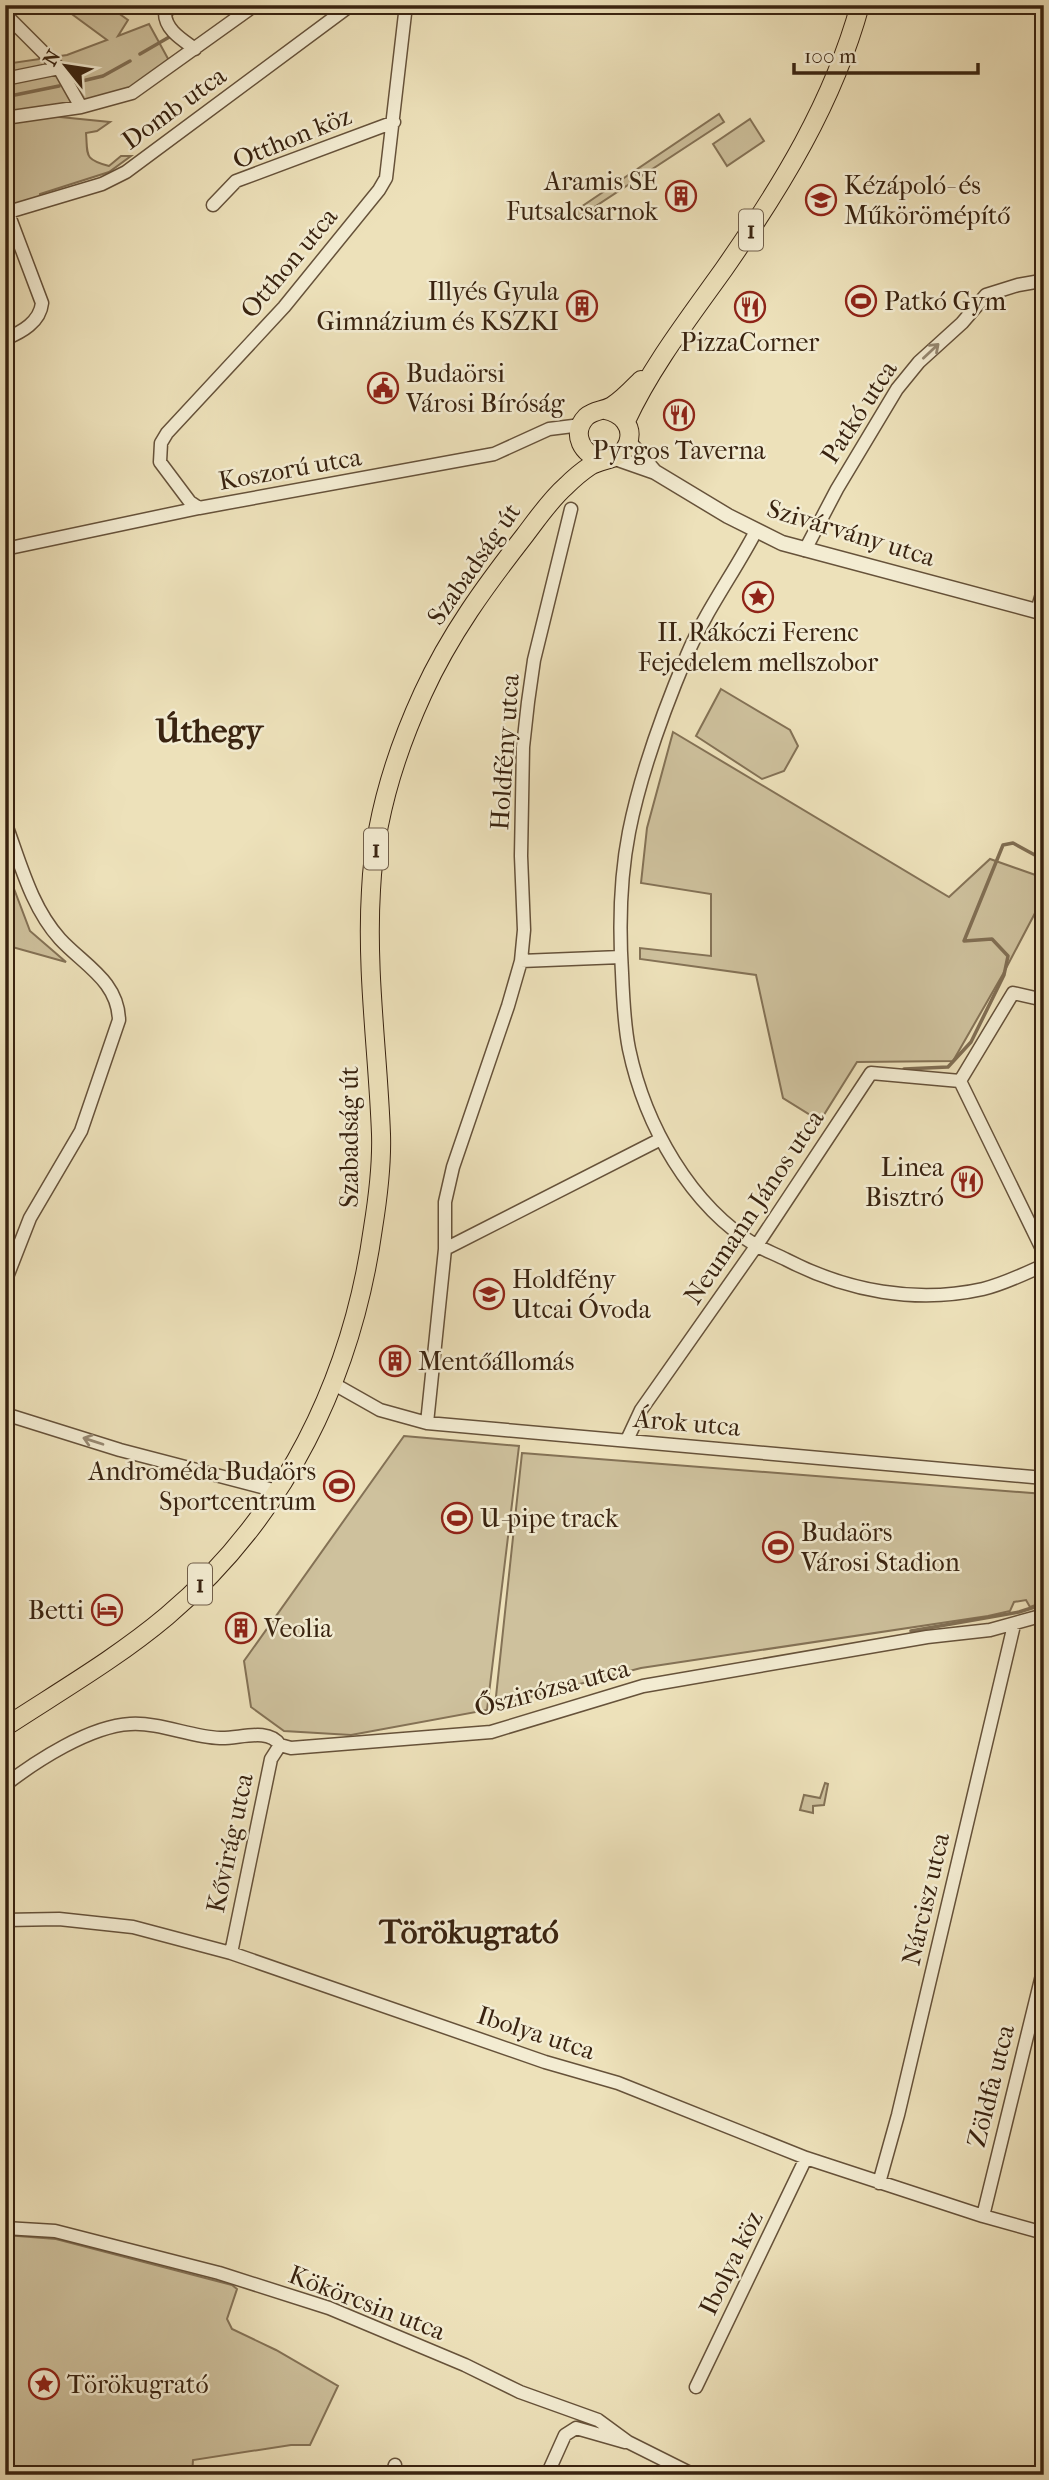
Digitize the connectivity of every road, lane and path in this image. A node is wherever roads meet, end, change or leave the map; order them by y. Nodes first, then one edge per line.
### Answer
1 (174, 5) edge
2 (255, 5) edge
3 (351, 5) edge
4 (406, 5) edge
5 (860, 5) edge
6 (5, 14) edge
7 (195, 49) junction
8 (59, 68) junction
9 (5, 79) edge
10 (80, 107) junction
11 (5, 118) edge
12 (394, 122) junction
13 (213, 205) dead end
14 (6, 213) edge
15 (1044, 284) edge
16 (5, 339) edge
17 (657, 365) junction
18 (605, 410) junction
19 (626, 421) junction
20 (581, 425) junction
21 (629, 442) junction
22 (581, 444) junction
23 (608, 459) junction
24 (655, 472) junction
25 (559, 492) junction
26 (199, 508) junction
27 (571, 509) dead end
28 (756, 531) junction
29 (5, 549) edge
30 (805, 550) junction
31 (1044, 587) edge
32 (1040, 612) edge
33 (5, 821) edge
34 (621, 957) junction
35 (521, 961) junction
36 (1044, 1000) edge
37 (960, 1082) junction
38 (662, 1139) junction
39 (757, 1245) junction
40 (445, 1249) junction
41 (1044, 1253) edge
42 (1044, 1265) edge
43 (5, 1282) edge
44 (334, 1384) junction
45 (5, 1414) edge
46 (427, 1423) junction
47 (627, 1440) junction
48 (1044, 1478) edge
49 (277, 1491) junction
50 (1044, 1615) edge
51 (1014, 1625) junction
52 (5, 1727) edge
53 (280, 1745) junction
54 (5, 1785) edge
55 (5, 1920) edge
56 (231, 1953) junction
57 (1044, 1967) edge
58 (806, 2158) junction
59 (879, 2183) junction
60 (983, 2216) junction
61 (5, 2228) edge
62 (1044, 2233) edge
63 (696, 2388) dead end
64 (628, 2442) junction
65 (547, 2475) edge
66 (694, 2475) edge

1 - 7 street
2 - 7 street
3 - 14 street, Domb utca
4 - 12 street, Otthon utca
5 - 17 main road, 1
6 - 8 street
7 - 10 street
8 - 9 street
8 - 10 street
10 - 11 street
12 - 13 street, Otthon köz
12 - 26 street, Otthon utca
14 - 16 street
30 -> 15 street, Patkó utca
17 - 18 main road, 1
17 - 19 main road, 1
18 - 19 main road
18 - 20 main road, 1
19 - 21 main road
20 - 22 main road, Szabadság út / 1
20 - 26 street, Koszorú utca
21 - 23 main road, Szabadság út / 1
21 - 24 street, Szivárvány utca
22 - 23 main road
22 - 25 main road, Szabadság út / 1
23 - 24 street, Szivárvány utca
23 - 25 main road, Szabadság út / 1
24 - 28 street, Szivárvány utca
25 - 44 main road, Szabadság út / 1
26 - 29 street, Koszorú utca
27 - 35 street, Holdfény utca
28 - 30 street, Szivárvány utca
28 - 34 street
30 - 32 street, Szivárvány utca
31 - 32 street
33 - 43 street
34 - 35 street
34 - 38 street
35 - 40 street, Holdfény utca
36 - 37 street
37 - 39 street, Neumann János utca
37 - 41 street
38 - 39 street
38 - 40 street
39 - 42 street
39 - 47 street, Neumann János utca
40 - 46 street, Holdfény utca
44 - 46 street, Árok utca
44 - 49 main road, Szabadság út / 1
49 -> 45 street
46 - 47 street, Árok utca
47 - 48 street, Árok utca
49 - 52 main road, Szabadság út / 1
50 - 51 street, Őszirózsa utca
51 - 53 street, Őszirózsa utca
51 - 59 street, Nárcisz utca
53 - 54 street, Őszirózsa utca
53 - 56 street, Kővirág utca
55 - 56 street, Ibolya utca
56 - 58 street, Ibolya utca
57 - 60 street, Zöldfa utca
58 - 59 street, Ibolya utca
58 - 63 street, Ibolya köz
59 - 60 street, Ibolya utca
60 - 62 street, Ibolya utca
61 - 64 street, Kökörcsin utca
64 - 65 street
64 - 66 street, Kökörcsin utca

